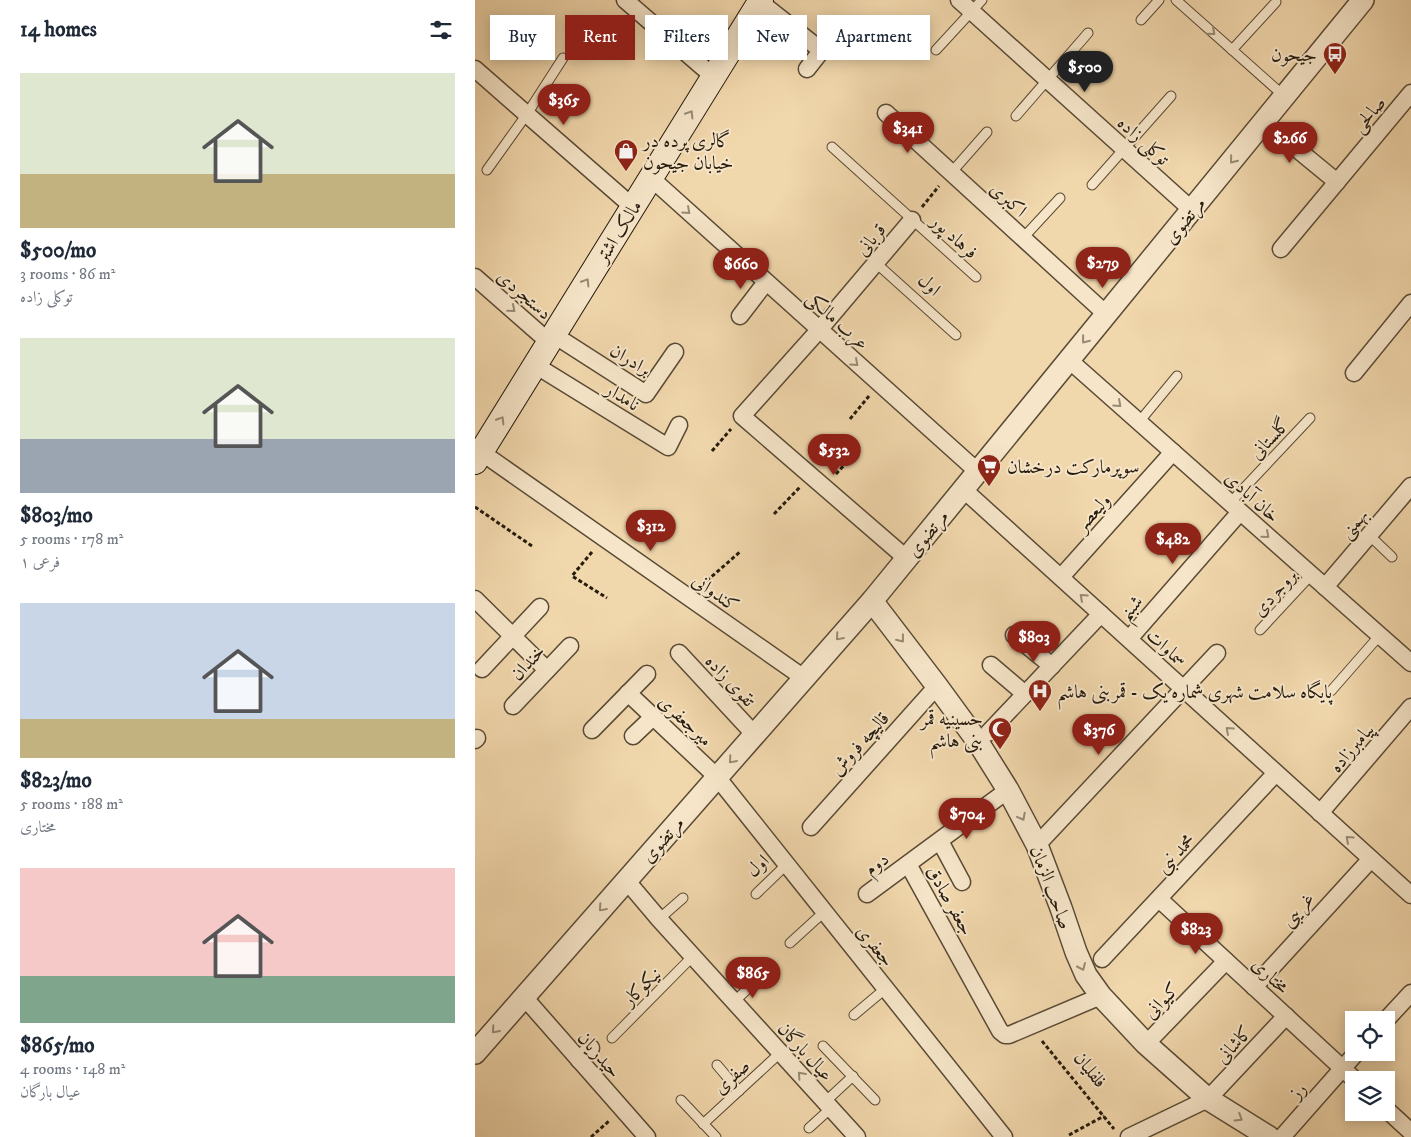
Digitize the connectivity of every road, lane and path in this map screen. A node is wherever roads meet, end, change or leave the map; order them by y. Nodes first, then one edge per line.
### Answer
1 (625, 0) edge
2 (959, 0) edge
3 (1159, 0) edge
4 (1176, 0) edge
5 (1363, 0) edge
6 (760, 1) edge
7 (1276, 2) dead end
8 (977, 6) edge
9 (1141, 20) dead end
10 (1087, 32) dead end
11 (817, 47) edge
12 (936, 50) dead end
13 (1232, 50) junction
14 (817, 57) edge
15 (563, 58) dead end
16 (475, 69) edge
17 (807, 69) dead end
18 (714, 77) junction
19 (1047, 80) junction
20 (1411, 93) edge
21 (1171, 96) dead end
22 (1285, 96) junction
23 (885, 113) dead end
24 (527, 114) junction
25 (1016, 116) dead end
26 (1264, 122) junction
27 (987, 132) dead end
28 (832, 147) dead end
29 (1124, 150) junction
30 (487, 170) dead end
31 (951, 173) junction
32 (651, 178) junction
33 (1337, 182) junction
34 (1092, 185) dead end
35 (1060, 198) dead end
36 (633, 207) junction
37 (1191, 210) junction
38 (912, 220) junction
39 (1023, 238) junction
40 (1281, 250) dead end
41 (876, 263) junction
42 (475, 277) edge
43 (976, 277) dead end
44 (766, 282) junction
45 (1411, 303) edge
46 (1106, 314) junction
47 (740, 316) dead end
48 (819, 330) junction
49 (956, 335) dead end
50 (551, 338) junction
51 (675, 352) dead end
52 (1069, 360) junction
53 (535, 365) junction
54 (1354, 373) dead end
55 (1177, 376) dead end
56 (880, 384) junction
57 (742, 416) junction
58 (1310, 418) dead end
59 (850, 419) dead end
60 (1139, 422) junction
61 (679, 425) dead end
62 (712, 451) dead end
63 (1173, 452) junction
64 (855, 454) dead end
65 (478, 457) edge
66 (977, 471) junction
67 (810, 476) junction
68 (824, 487) junction
69 (963, 489) junction
70 (1410, 489) edge
71 (475, 507) edge
72 (1235, 507) junction
73 (774, 514) dead end
74 (1369, 535) junction
75 (604, 538) junction
76 (532, 546) dead end
77 (741, 551) dead end
78 (1392, 557) dead end
79 (906, 558) junction
80 (1311, 575) junction
81 (1061, 577) junction
82 (1325, 587) junction
83 (689, 597) junction
84 (607, 598) dead end
85 (475, 599) edge
86 (871, 601) junction
87 (540, 607) dead end
88 (1101, 614) junction
89 (1260, 630) dead end
90 (1380, 635) junction
91 (513, 636) junction
92 (1014, 636) dead end
93 (1129, 639) junction
94 (570, 646) dead end
95 (679, 653) dead end
96 (1217, 653) dead end
97 (1411, 663) edge
98 (991, 665) dead end
99 (1052, 666) junction
100 (482, 669) dead end
101 (547, 670) junction
102 (647, 674) dead end
103 (804, 678) junction
104 (937, 686) junction
105 (1183, 689) junction
106 (1331, 691) dead end
107 (628, 693) junction
108 (1025, 694) junction
109 (513, 706) dead end
110 (1411, 707) edge
111 (653, 717) junction
112 (592, 730) dead end
113 (989, 733) dead end
114 (754, 734) junction
115 (633, 736) dead end
116 (1276, 773) junction
117 (717, 777) junction
118 (1008, 790) junction
119 (1320, 813) junction
120 (811, 828) dead end
121 (940, 841) junction
122 (1037, 844) junction
123 (1371, 859) junction
124 (908, 864) junction
125 (787, 865) junction
126 (626, 880) junction
127 (962, 882) dead end
128 (1408, 886) edge
129 (756, 894) dead end
130 (867, 894) dead end
131 (683, 898) dead end
132 (1159, 899) junction
133 (824, 912) junction
134 (659, 918) junction
135 (790, 943) dead end
136 (693, 956) junction
137 (1102, 959) dead end
138 (1226, 961) junction
139 (766, 971) dead end
140 (1254, 987) junction
141 (885, 989) junction
142 (1411, 992) edge
143 (1101, 996) junction
144 (524, 997) junction
145 (734, 1002) junction
146 (1394, 1011) edge
147 (854, 1015) dead end
148 (1286, 1016) junction
149 (1029, 1026) junction
150 (612, 1038) dead end
151 (1146, 1044) junction
152 (823, 1046) dead end
153 (591, 1048) dead end
154 (475, 1052) edge
155 (781, 1053) junction
156 (579, 1060) junction
157 (1350, 1061) edge
158 (717, 1065) dead end
159 (1343, 1069) junction
160 (853, 1076) junction
161 (739, 1091) junction
162 (1208, 1099) junction
163 (681, 1100) dead end
164 (875, 1100) dead end
165 (828, 1105) junction
166 (623, 1110) junction
167 (1104, 1116) junction
168 (1395, 1117) edge
169 (703, 1124) junction
170 (809, 1128) dead end
171 (1411, 1132) edge
172 (1122, 1134) edge
173 (1069, 1135) dead end
174 (591, 1137) edge
175 (647, 1137) edge
176 (716, 1137) edge
177 (857, 1137) edge
178 (1004, 1137) edge
179 (1269, 1137) edge
180 (1282, 1137) edge

1 - 18 street
2 - 8 street, توکلی زاده
3 - 9 lane
4 -> 13 lane
5 - 22 street, مرتضوی
6 - 11 street
6 - 18 main road, مالک اشتر
7 - 13 lane
8 - 12 lane
8 - 19 street, توکلی زاده
10 - 19 lane
13 - 22 lane
14 - 17 street
15 - 24 lane
16 - 24 street
32 -> 18 main road, مالک اشتر
19 - 25 lane
19 - 29 street, توکلی زاده
20 - 33 street, صالحی
21 - 29 lane
22 - 26 street, مرتضوی
23 - 31 street, اکبری
24 - 30 lane
24 - 36 street
26 - 33 street
26 -> 37 street, مرتضوی
27 - 31 lane
28 - 38 lane, فرهاد پور
29 - 34 lane
29 - 37 street, توکلی زاده
31 - 38 path, قربانی
31 - 39 street, اکبری
32 - 36 main road, مالک اشتر
32 -> 44 street, عرب مالکی
33 - 40 street, صالحی
35 - 39 lane
50 -> 36 main road, مالک اشتر
37 - 46 street, مرتضوی
38 - 41 street, قربانی
38 - 43 lane, فرهاد پور
39 - 46 street, اکبری
41 - 48 street, قربانی
41 - 49 lane, اول
42 -> 50 street, دستجردی
44 - 47 street
44 - 48 street, عرب مالکی
45 - 54 street
46 -> 52 street, مرتضوی
48 -> 56 street, عرب مالکی
48 - 57 street, قربانی
50 - 51 street, برادران
50 - 53 main road, مالک اشتر
52 -> 60 street, خان آبادی
52 - 66 street, مرتضوی
53 - 61 street, نامدار
65 -> 53 main road, مالک اشتر
55 - 60 lane
56 - 59 path
56 - 66 street, عرب مالکی
57 - 62 path
57 - 67 street
58 - 72 lane, گلستانی
60 - 63 street, خان آبادی
63 - 72 street, خان آبادی
63 - 81 street, ولیعصر
64 - 68 path
65 - 75 street, کندوانی
66 - 69 street, مرتضوی
67 - 68 street
67 - 73 path
68 - 79 street
69 - 79 street, مرتضوی
69 - 81 street, سماوات
70 - 74 street, بهمنی
71 - 76 path
72 -> 80 street, خان آبادی
72 - 93 street, شبنم
74 - 78 lane
74 - 82 street, بهمنی
75 - 83 street, کندوانی
75 - 84 path
77 - 83 path
79 - 86 street, مرتضوی
80 - 82 street, خان آبادی
80 - 89 lane, بروجردی
88 -> 81 street, سماوات
82 - 90 street, خان آبادی
83 - 103 street, کندوانی
85 - 91 street
86 -> 103 street, مرتضوی
86 -> 104 street, صاحب الزمان
87 - 91 street
88 - 93 street, سماوات
88 - 99 street
90 - 97 street, خان آبادی
90 - 106 lane
91 - 100 street
91 - 101 street
92 - 99 street
93 - 105 street, سماوات
94 - 101 street, خندان
95 - 114 street, تقوی زاده
96 - 105 street
98 - 108 street
99 - 108 street
101 - 109 street, خندان
102 - 107 street
103 - 114 street, مرتضوی
104 - 118 street, صاحب الزمان
104 - 120 street, قالیچه فروش
116 -> 105 street, سماوات
105 - 122 street
107 - 111 street, میرجعفری
107 - 112 street
108 - 113 street
110 - 119 street, پیامبرزاده
111 - 115 street
111 - 117 street, میرجعفری
114 -> 117 street, مرتضوی
116 - 119 street, سماوات
116 - 132 street, محمد نبی
117 - 125 street, جعفری
117 - 126 street, مرتضوی
118 - 121 street, جعفر صادق
118 -> 122 street, صاحب الزمان
123 -> 119 street, سماوات
121 - 124 street, جعفر صادق
121 - 127 street
122 -> 143 street, صاحب الزمان
123 - 128 street, سماوات
123 - 140 street, غریبی
124 - 130 street, دوم
124 - 149 street, جعفر صادق
125 - 129 lane, اول
125 - 133 street, جعفری
126 - 134 street, عیال بارگان
126 -> 144 street, مرتضوی
131 - 134 lane
132 - 137 street, محمد نبی
132 - 138 street, مختاری
133 - 135 lane
133 - 141 street, جعفری
134 - 136 street, عیال بارگان
136 - 145 street, عیال بارگان
136 - 150 lane, نیکوکار
138 - 140 street, مختاری
138 - 151 street, کیوانی
139 - 145 lane
140 - 148 street, مختاری
141 - 147 lane
141 - 178 street, جعفری
142 - 146 street
143 - 149 street
143 - 151 street, صاحب الزمان
144 -> 154 street, مرتضوی
144 - 156 street, حیدریان
145 - 155 street, عیال بارگان
148 - 159 street, مختاری
148 - 162 street, کاشانی
149 - 167 path, فلفلیان
151 - 162 street, صاحب الزمان
152 - 160 lane
153 - 156 street
155 - 161 lane, صفری
165 -> 155 street, عیال بارگان
156 - 166 street, حیدریان
157 - 159 street, رز
158 - 161 lane
159 - 180 street, رز
160 - 164 lane
160 - 165 lane
161 - 169 lane, صفری
162 - 172 street
162 -> 179 street, صاحب الزمان
163 - 169 lane
165 - 170 lane
165 - 177 street, عیال بارگان
166 - 174 path
166 - 175 street, حیدریان
167 - 172 path, فلفلیان
167 - 173 path
168 - 171 street
169 - 176 lane

